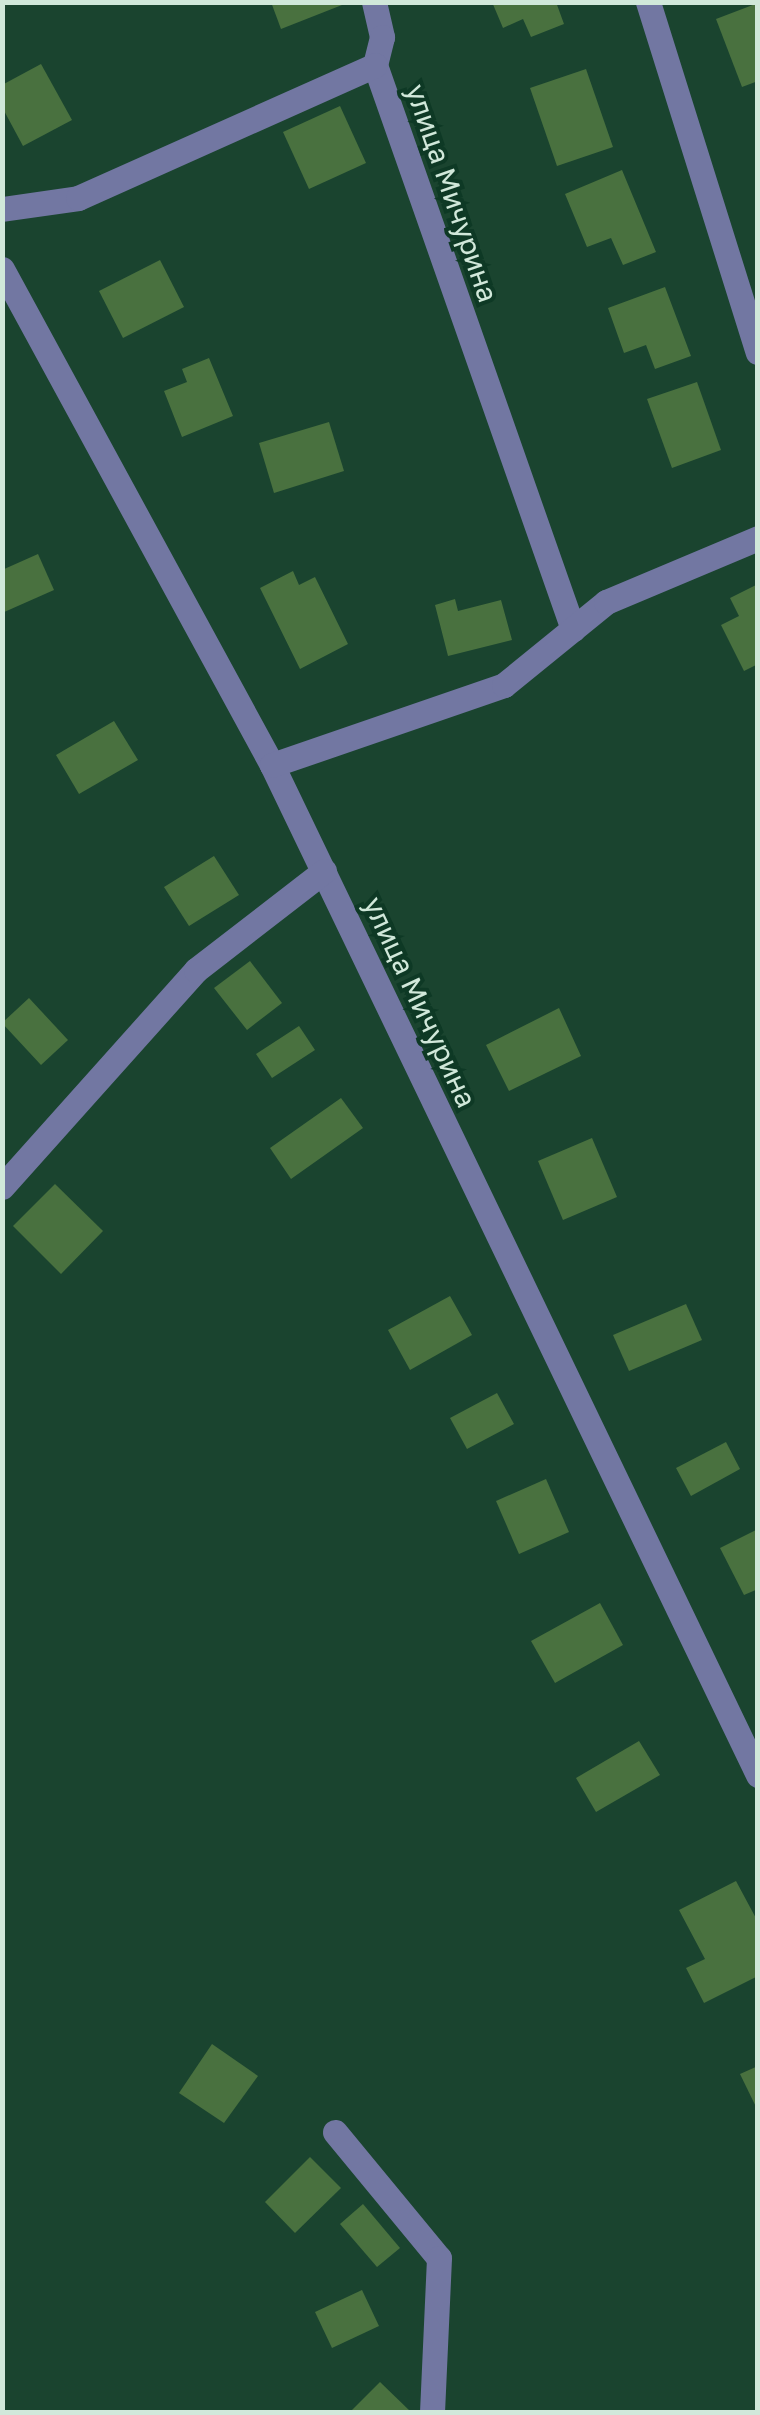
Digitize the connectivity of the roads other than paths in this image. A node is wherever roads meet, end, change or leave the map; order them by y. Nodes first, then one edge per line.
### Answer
1 (374, 2) edge
2 (648, 2) edge
3 (376, 65) junction
4 (2, 209) edge
5 (2, 269) edge
6 (758, 352) edge
7 (758, 538) edge
8 (573, 629) junction
9 (272, 765) junction
10 (324, 871) junction
11 (2, 1186) edge
12 (758, 1775) edge
13 (334, 2132) dead end
14 (432, 2412) edge

1 - 3 street, улица Мичурина
2 - 6 street
3 - 4 street
3 - 8 street, улица Мичурина
5 - 9 street, улица Мичурина
7 - 8 street
8 - 9 street
9 - 10 street, улица Мичурина
10 - 11 street
10 - 12 street, улица Мичурина
13 - 14 street

